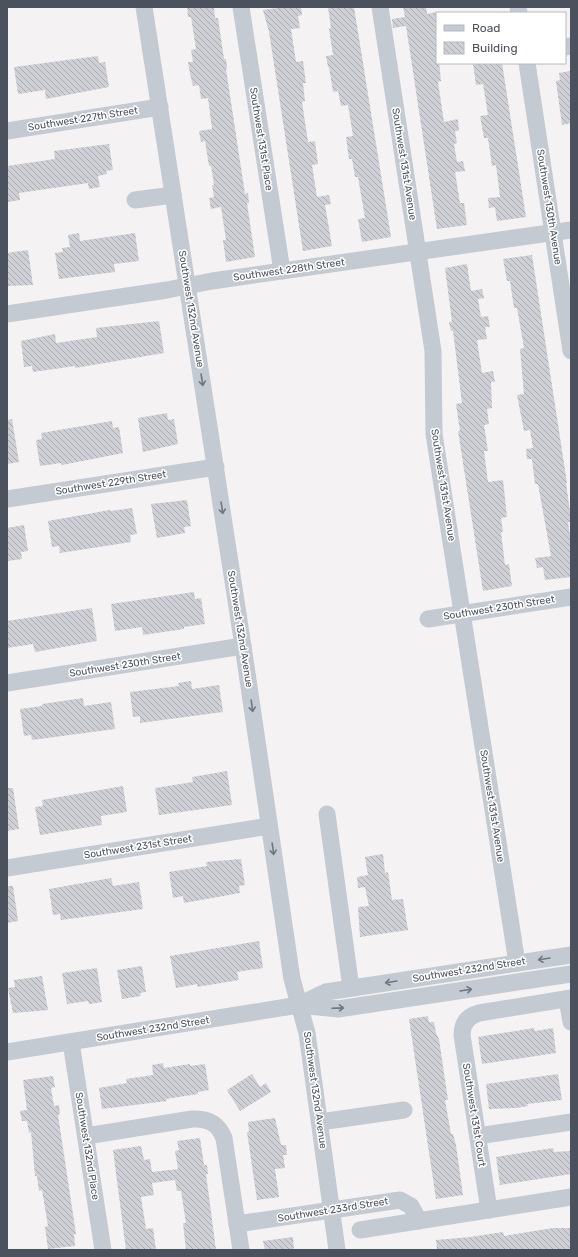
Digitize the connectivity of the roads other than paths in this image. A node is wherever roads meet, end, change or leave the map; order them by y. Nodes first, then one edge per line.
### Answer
1 (144, 7) edge
2 (241, 7) edge
3 (380, 7) edge
4 (527, 64) edge
5 (160, 107) junction
6 (7, 131) edge
7 (173, 195) junction
8 (135, 200) dead end
9 (571, 230) edge
10 (553, 232) junction
11 (417, 253) junction
12 (282, 271) junction
13 (188, 286) junction
14 (7, 314) edge
15 (569, 320) edge
16 (571, 351) edge
17 (216, 467) junction
18 (7, 499) edge
19 (571, 597) edge
20 (462, 614) junction
21 (428, 619) dead end
22 (243, 646) junction
23 (7, 683) edge
24 (327, 814) dead end
25 (269, 826) junction
26 (7, 868) edge
27 (571, 955) edge
28 (517, 963) junction
29 (571, 974) edge
30 (351, 988) junction
31 (569, 999) edge
32 (299, 1005) junction
33 (571, 1022) edge
34 (71, 1042) junction
35 (7, 1052) edge
36 (404, 1110) dead end
37 (320, 1122) junction
38 (571, 1122) edge
39 (86, 1136) junction
40 (478, 1136) junction
41 (571, 1197) edge
42 (332, 1210) junction
43 (489, 1210) junction
44 (419, 1221) junction
45 (237, 1224) junction
46 (360, 1230) dead end
47 (103, 1250) edge
48 (241, 1250) edge
49 (337, 1250) edge

1 - 5 street, Southwest 132nd Avenue
2 - 12 street, Southwest 131st Place
3 - 11 street, Southwest 131st Avenue
4 - 10 street, Southwest 130th Avenue
5 - 6 street, Southwest 227th Street
5 - 7 street, Southwest 132nd Avenue
7 - 8 street
7 - 13 street, Southwest 132nd Avenue
9 - 10 street, Southwest 228th Street
10 - 11 street, Southwest 228th Street
10 - 15 street, Southwest 130th Avenue
11 - 12 street, Southwest 228th Street
11 - 20 street, Southwest 131st Avenue
12 - 13 street, Southwest 228th Street
13 - 14 street, Southwest 228th Street
13 -> 17 street, Southwest 132nd Avenue
15 - 16 street, Southwest 130th Avenue
17 - 18 street, Southwest 229th Street
17 -> 22 street, Southwest 132nd Avenue
19 - 20 street, Southwest 230th Street
20 - 21 street, Southwest 230th Street
20 - 28 street, Southwest 131st Avenue
22 - 23 street, Southwest 230th Street
22 -> 25 street, Southwest 132nd Avenue
24 - 30 street
25 - 26 street, Southwest 231st Street
25 -> 32 street, Southwest 132nd Avenue
27 -> 28 street, Southwest 232nd Street
28 -> 30 street, Southwest 232nd Street
32 -> 29 street, Southwest 232nd Street
30 - 32 street, Southwest 232nd Street
31 - 33 street
31 - 40 street, Southwest 131st Court
32 - 34 street, Southwest 232nd Street
32 - 37 street, Southwest 132nd Avenue
34 - 35 street, Southwest 232nd Street
34 - 39 street, Southwest 132nd Place
36 - 37 street
37 - 42 street, Southwest 132nd Avenue
38 - 40 street
39 - 45 street
39 - 47 street, Southwest 132nd Place
40 - 43 street, Southwest 131st Court
41 - 43 street
42 - 44 street, Southwest 233rd Street
42 - 45 street, Southwest 233rd Street
42 - 49 street, Southwest 132nd Avenue
43 - 44 street
44 - 46 street
45 - 48 street

